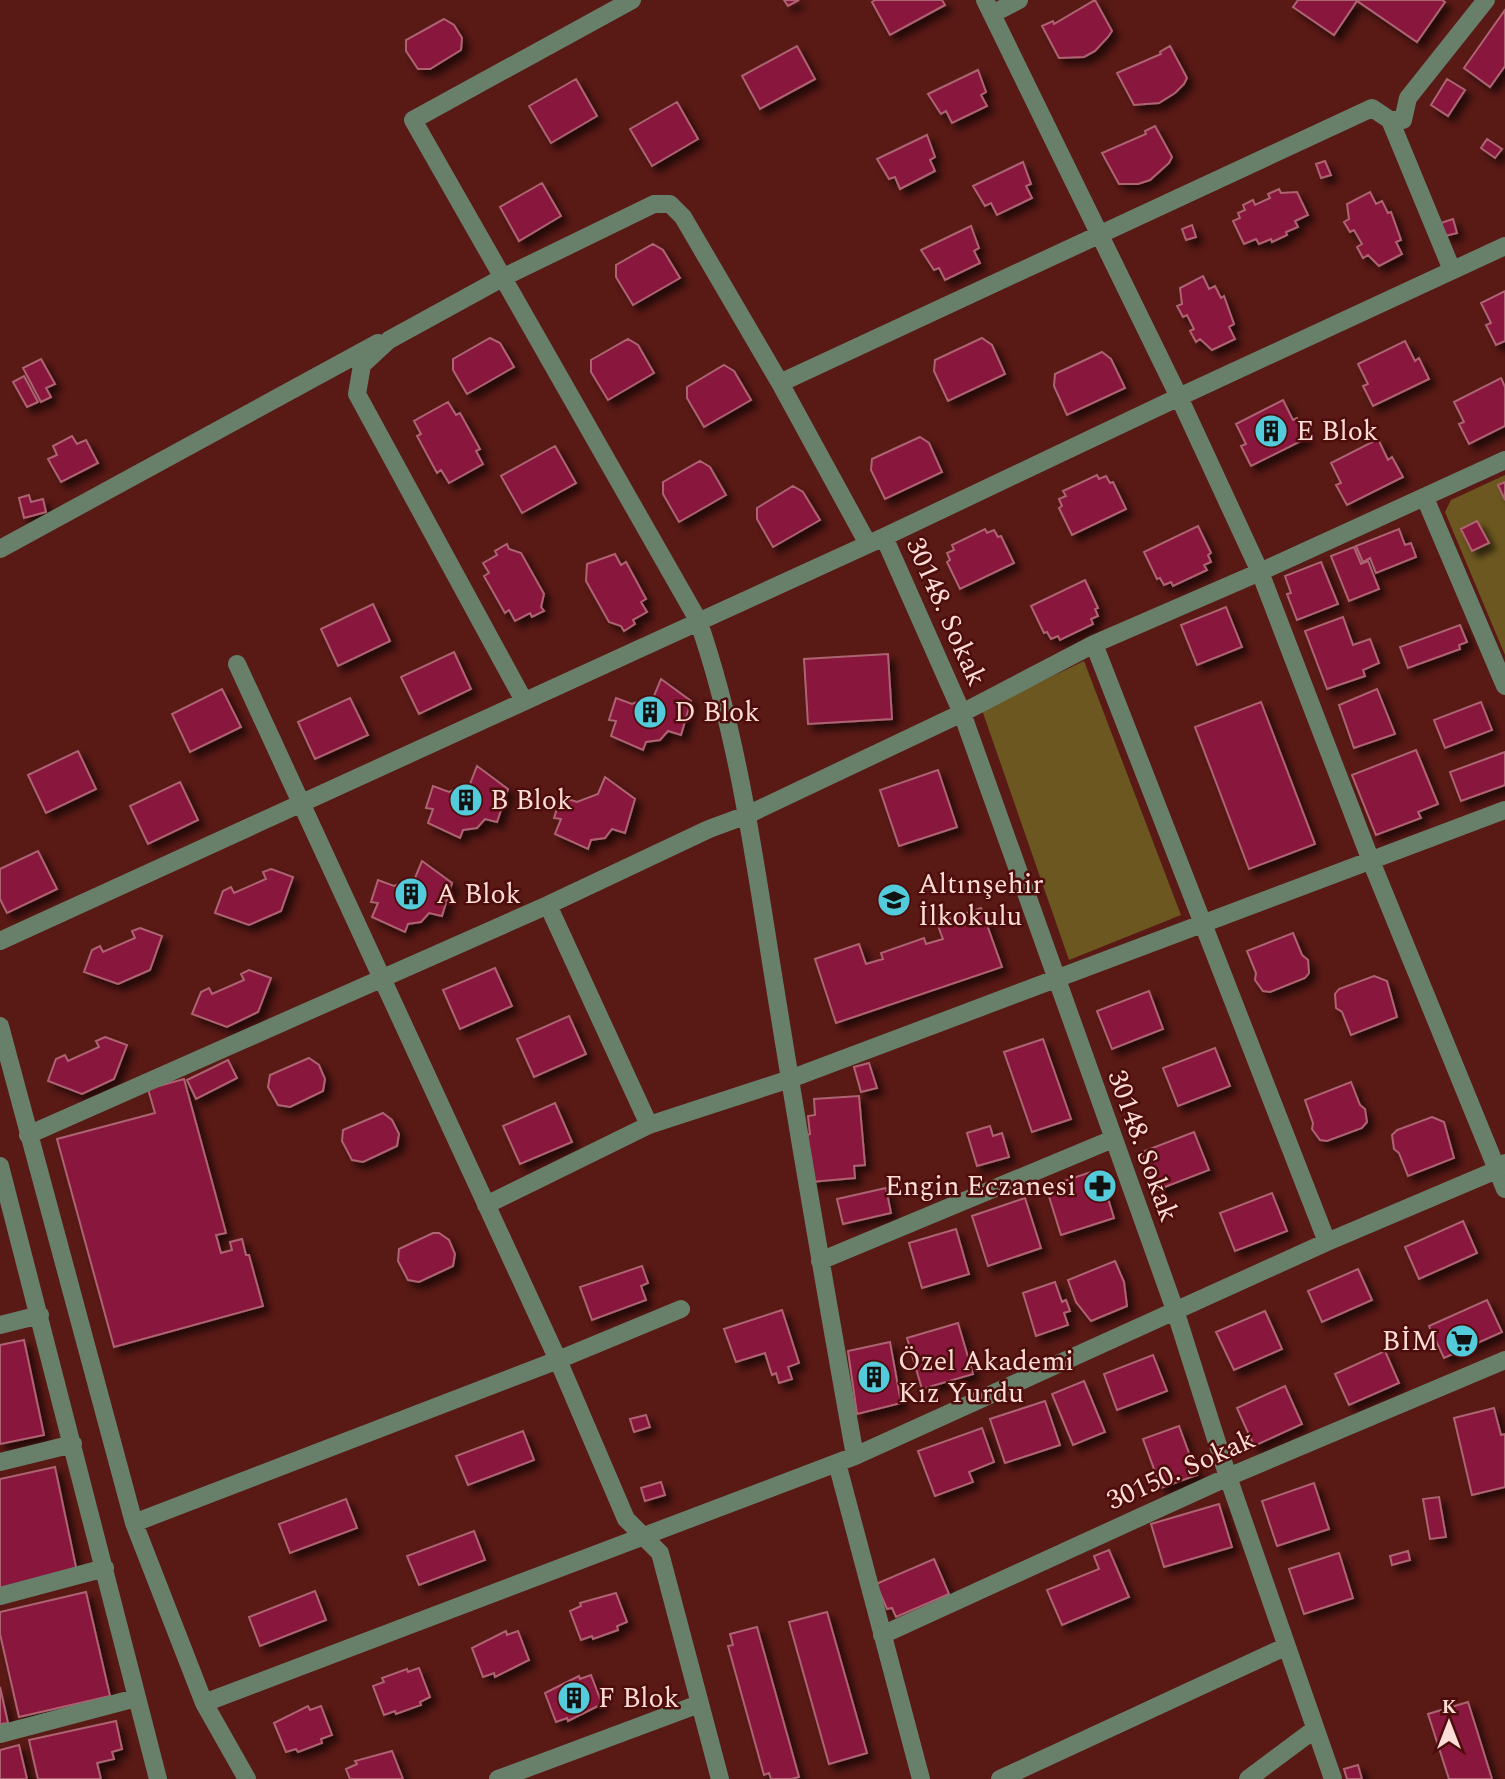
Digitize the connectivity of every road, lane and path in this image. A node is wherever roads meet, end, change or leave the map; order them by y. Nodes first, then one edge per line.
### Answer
1 (632, 0) edge
2 (1019, 0) edge
3 (1486, 0) edge
4 (988, 7) edge
5 (1390, 120) junction
6 (1099, 233) junction
7 (1505, 246) edge
8 (1452, 270) junction
9 (502, 278) junction
10 (389, 340) junction
11 (780, 383) junction
12 (1179, 397) junction
13 (1505, 460) edge
14 (1425, 498) junction
15 (876, 540) junction
16 (0, 549) edge
17 (1259, 572) junction
18 (698, 620) junction
19 (1094, 644) junction
20 (237, 664) dead end
21 (1505, 684) edge
22 (523, 699) junction
23 (962, 713) junction
24 (303, 804) junction
25 (1505, 810) edge
26 (747, 815) junction
27 (1371, 861) junction
28 (548, 905) junction
29 (1203, 926) junction
30 (0, 941) edge
31 (381, 978) junction
32 (1056, 981) junction
33 (0, 1026) edge
34 (790, 1079) junction
35 (649, 1125) junction
36 (28, 1135) junction
37 (1113, 1139) junction
38 (0, 1166) edge
39 (1502, 1166) edge
40 (1505, 1189) edge
41 (486, 1205) junction
42 (1326, 1242) junction
43 (820, 1261) junction
44 (681, 1309) dead end
45 (1175, 1310) junction
46 (40, 1315) junction
47 (0, 1325) edge
48 (558, 1360) junction
49 (1505, 1360) edge
50 (73, 1444) junction
51 (855, 1455) junction
52 (0, 1462) edge
53 (837, 1463) junction
54 (1228, 1477) junction
55 (134, 1523) junction
56 (644, 1535) junction
57 (105, 1567) junction
58 (0, 1596) edge
59 (882, 1635) junction
60 (1285, 1647) junction
61 (136, 1698) junction
62 (204, 1703) junction
63 (699, 1704) junction
64 (1315, 1729) junction
65 (0, 1734) edge
66 (158, 1779) edge
67 (247, 1779) edge
68 (498, 1779) edge
69 (720, 1779) edge
70 (921, 1779) edge
71 (1000, 1779) edge
72 (1248, 1779) edge
73 (1333, 1779) edge

1 - 9 street
2 - 4 street
3 - 5 street
4 - 6 street
5 - 6 street
5 - 8 street
6 - 11 street
6 - 12 street
7 - 8 street
8 - 12 street
9 - 10 street
9 - 11 street, 30148. Sokak
9 - 18 street
10 - 16 street
10 - 22 street
11 - 15 street, 30148. Sokak
12 - 15 street
12 - 17 street
13 - 14 street
14 - 17 street
14 - 21 street
15 - 18 street
15 - 23 street, 30148. Sokak
17 - 19 street
17 - 27 street
18 - 22 street
18 - 26 street
19 - 23 street
19 - 29 street
20 - 24 street
22 - 24 street
23 - 26 street
23 - 32 street, 30148. Sokak
24 - 30 street
24 - 31 street
25 - 27 street
26 - 28 street
26 - 34 street
27 - 29 street
27 - 39 street
28 - 31 street
28 - 35 street
29 - 32 street
29 - 42 street
31 - 36 street
31 - 41 street
32 - 34 street
32 - 37 street, 30148. Sokak
33 - 36 street
34 - 35 street
34 - 43 street
35 - 41 street
36 - 55 street
37 - 43 street
37 - 45 street, 30148. Sokak
38 - 46 street
39 - 40 street
39 - 42 street
41 - 48 street
42 - 45 street
43 - 51 street
44 - 48 street
45 - 51 street
45 - 54 street, 30148. Sokak
46 - 47 street
46 - 50 street
48 - 55 street
48 - 56 street
49 - 54 street, 30150. Sokak
50 - 52 street
50 - 57 street
51 - 53 street
53 - 56 street
53 - 59 street
54 - 59 street, 30150. Sokak
54 - 60 street, 30148. Sokak
55 - 62 street
56 - 62 street
56 - 63 street
57 - 58 street
57 - 61 street
59 - 70 street
60 - 64 street, 30148. Sokak
60 - 71 street
61 - 65 street
61 - 66 street
62 - 67 street
63 - 68 street
63 - 69 street
64 - 72 street
64 - 73 street, 30148. Sokak

